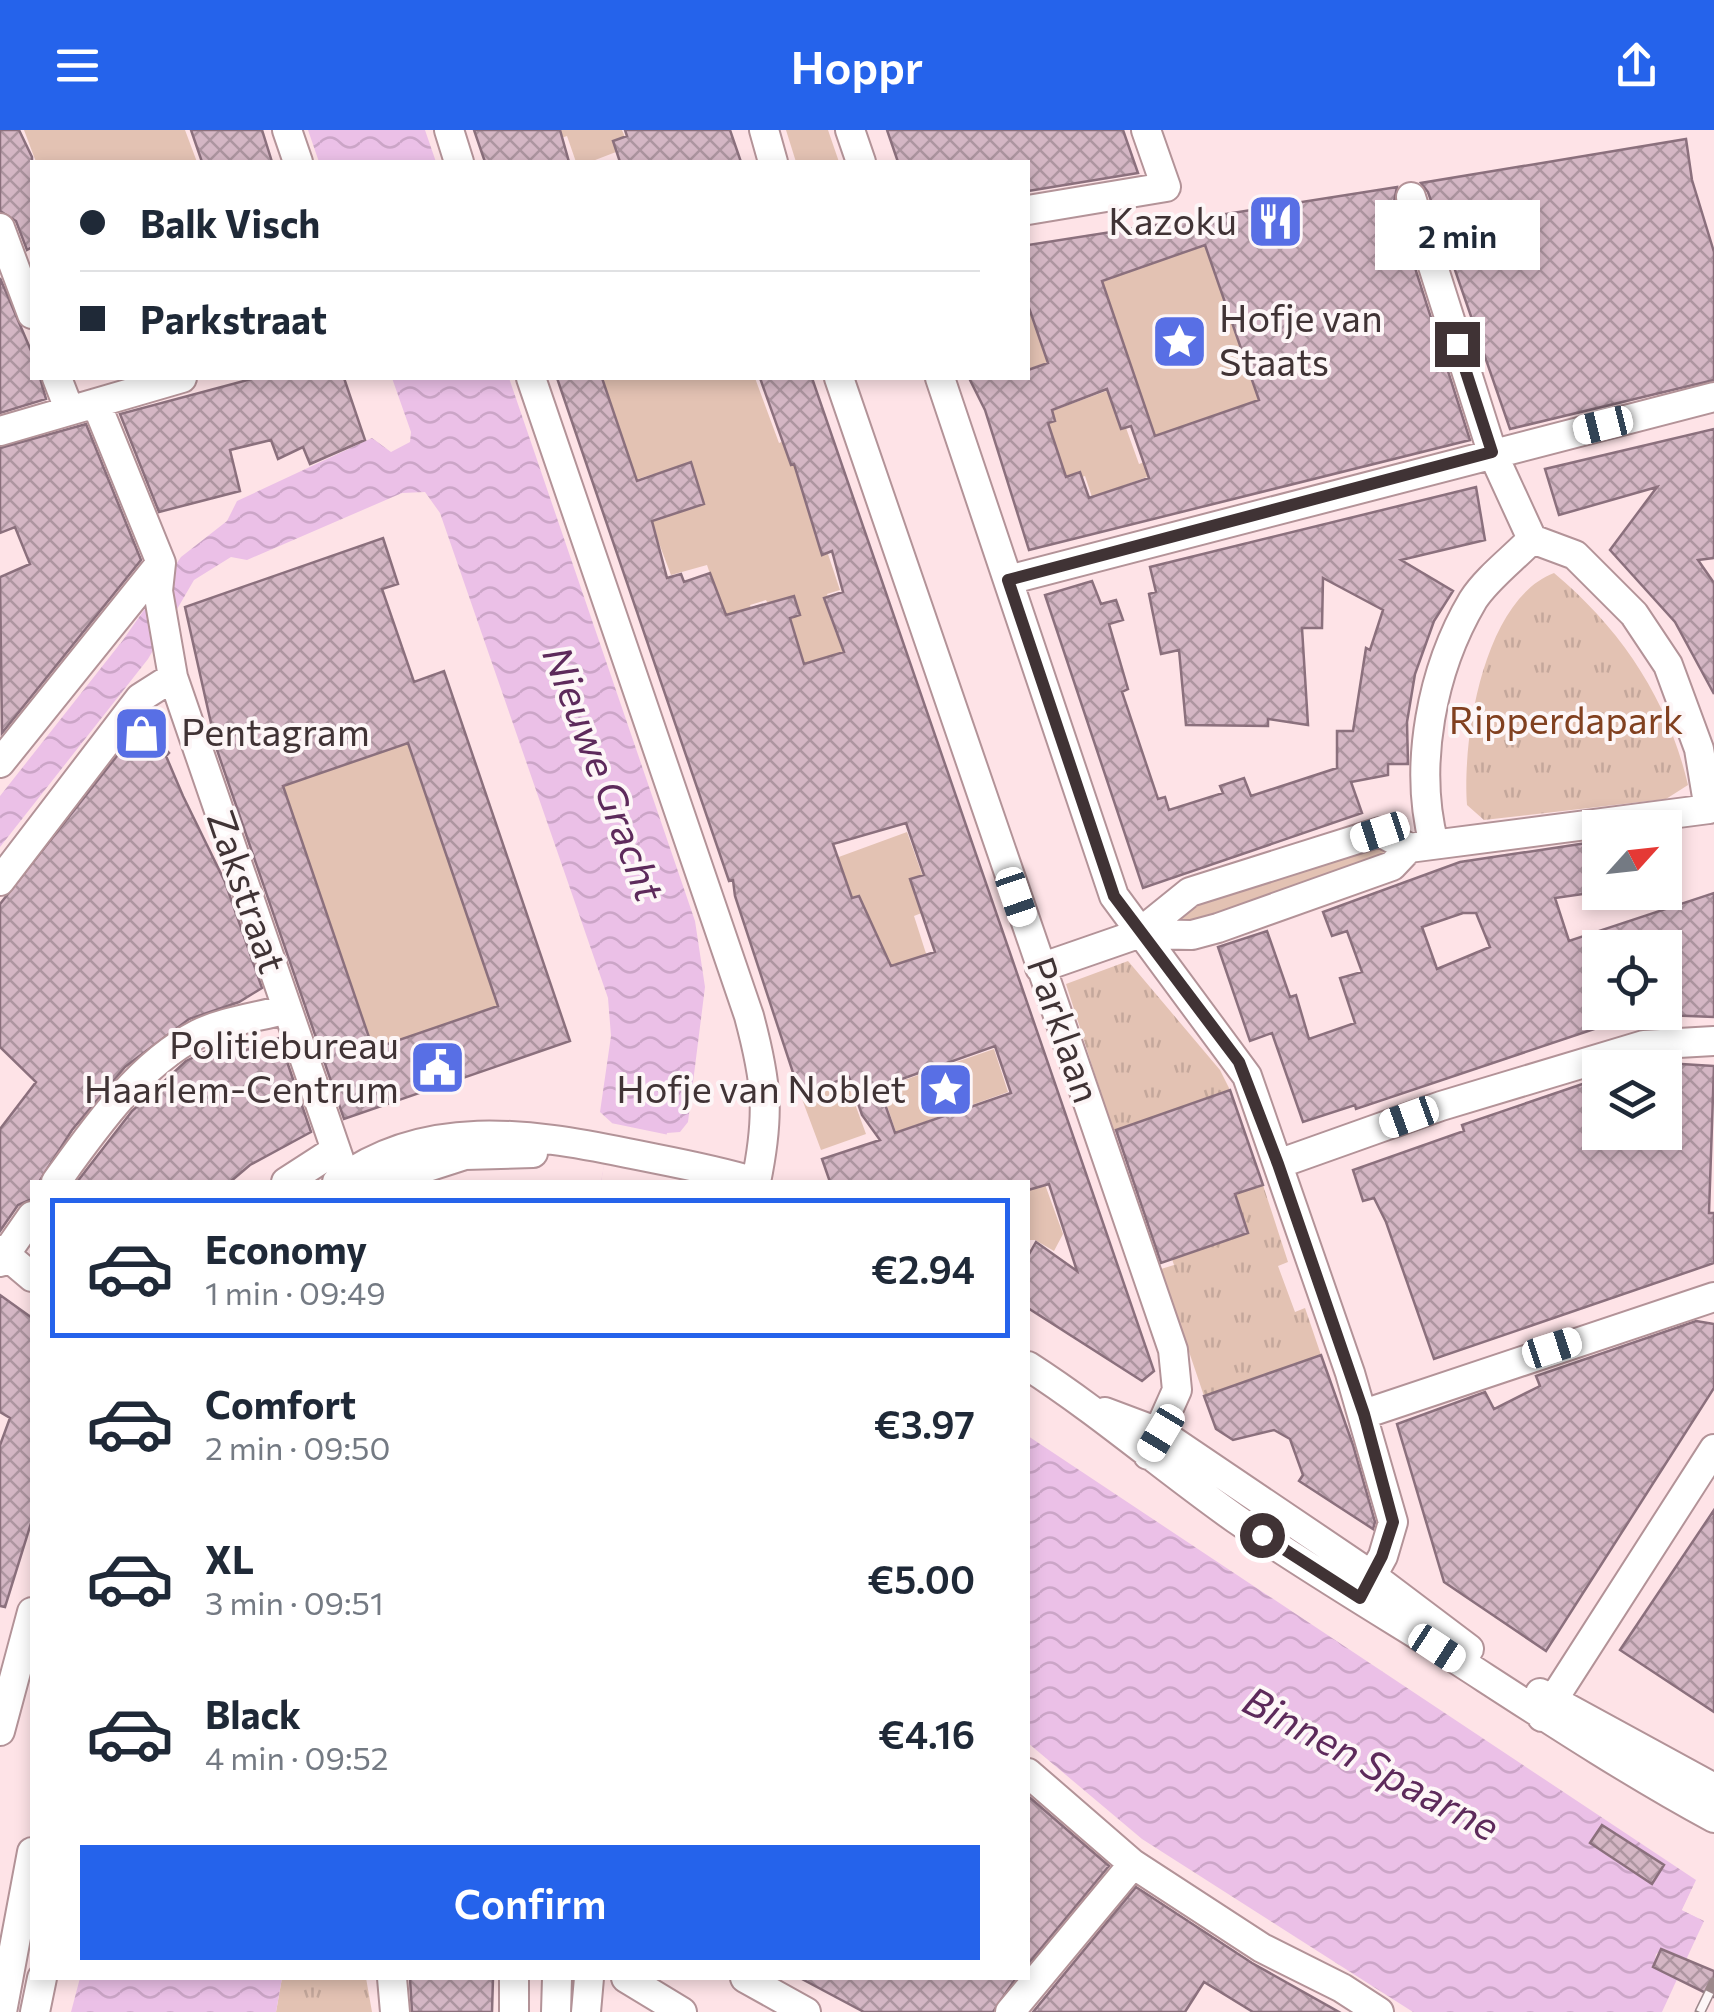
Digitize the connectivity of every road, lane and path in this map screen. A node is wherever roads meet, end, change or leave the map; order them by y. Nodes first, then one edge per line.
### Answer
1 (287, 130) edge
2 (448, 130) edge
3 (764, 130) edge
4 (850, 130) edge
5 (1146, 130) edge
6 (297, 160) edge
7 (458, 160) edge
8 (772, 160) edge
9 (859, 160) edge
10 (1411, 197) dead end
11 (1030, 210) edge
12 (0, 228) edge
13 (30, 309) edge
14 (58, 380) edge
15 (175, 380) edge
16 (532, 380) edge
17 (840, 380) edge
18 (941, 380) edge
19 (1714, 397) edge
20 (82, 406) junction
21 (0, 431) edge
22 (1492, 452) junction
23 (1532, 540) junction
24 (161, 562) junction
25 (1008, 580) junction
26 (172, 677) junction
27 (0, 764) edge
28 (1711, 812) edge
29 (1421, 846) junction
30 (0, 881) edge
31 (1138, 934) junction
32 (1040, 968) junction
33 (287, 1009) junction
34 (1714, 1042) edge
35 (566, 1149) junction
36 (1278, 1164) junction
37 (341, 1173) edge
38 (671, 1173) edge
39 (57, 1180) edge
40 (298, 1180) edge
41 (386, 1180) edge
42 (737, 1180) edge
43 (756, 1180) edge
44 (30, 1219) edge
45 (2, 1255) edge
46 (30, 1276) edge
47 (1714, 1298) edge
48 (1030, 1367) edge
49 (1364, 1414) junction
50 (1154, 1444) junction
51 (1714, 1449) edge
52 (1366, 1586) junction
53 (30, 1619) edge
54 (1547, 1709) junction
55 (0, 1731) edge
56 (1030, 1776) edge
57 (1714, 1788) edge
58 (1714, 1818) edge
59 (30, 1859) edge
60 (1133, 1864) junction
61 (19, 1900) edge
62 (42, 1980) edge
63 (392, 1980) edge
64 (514, 1980) edge
65 (557, 1980) edge
66 (589, 1980) edge
67 (629, 1980) edge
68 (750, 1980) edge
69 (2, 2012) edge
70 (34, 2012) edge
71 (395, 2012) edge
72 (514, 2012) edge
73 (556, 2012) edge
74 (586, 2012) edge
75 (682, 2012) edge
76 (806, 2012) edge
77 (1010, 2012) edge
78 (1380, 2012) edge

1 - 6 street
2 - 7 street
3 - 8 street
4 - 9 street
5 - 11 street
10 - 22 street
12 - 13 street
14 - 20 street
15 - 20 street
16 - 43 street
17 - 32 street, Parklaan
18 - 25 street
19 - 22 street
20 - 21 street
20 - 24 street
22 - 23 street
22 - 25 street
23 - 28 street
23 - 29 street
24 - 26 street, Zakstraat
24 - 27 street
25 - 31 street
26 - 30 street
26 - 33 street, Zakstraat
28 - 29 street
29 - 31 street
29 - 31 street
31 - 32 street
31 - 36 street
32 - 50 street, Parklaan
33 - 37 street, Zakstraat
33 - 39 street
34 - 36 street
35 - 37 street
35 - 38 street
35 - 41 street
36 - 49 street
37 - 40 street
38 - 42 street
44 - 45 street
45 - 46 street
47 - 49 street
48 - 50 street
49 - 52 street
50 - 52 street
51 - 54 street
52 - 54 street
53 - 55 street
54 - 57 street
54 - 58 street
56 - 60 street
59 - 61 street
60 - 77 street
60 - 78 street
61 - 69 street
62 - 70 street
63 - 71 street
64 - 72 street
65 - 73 street
66 - 74 street
67 - 75 street
68 - 76 street

